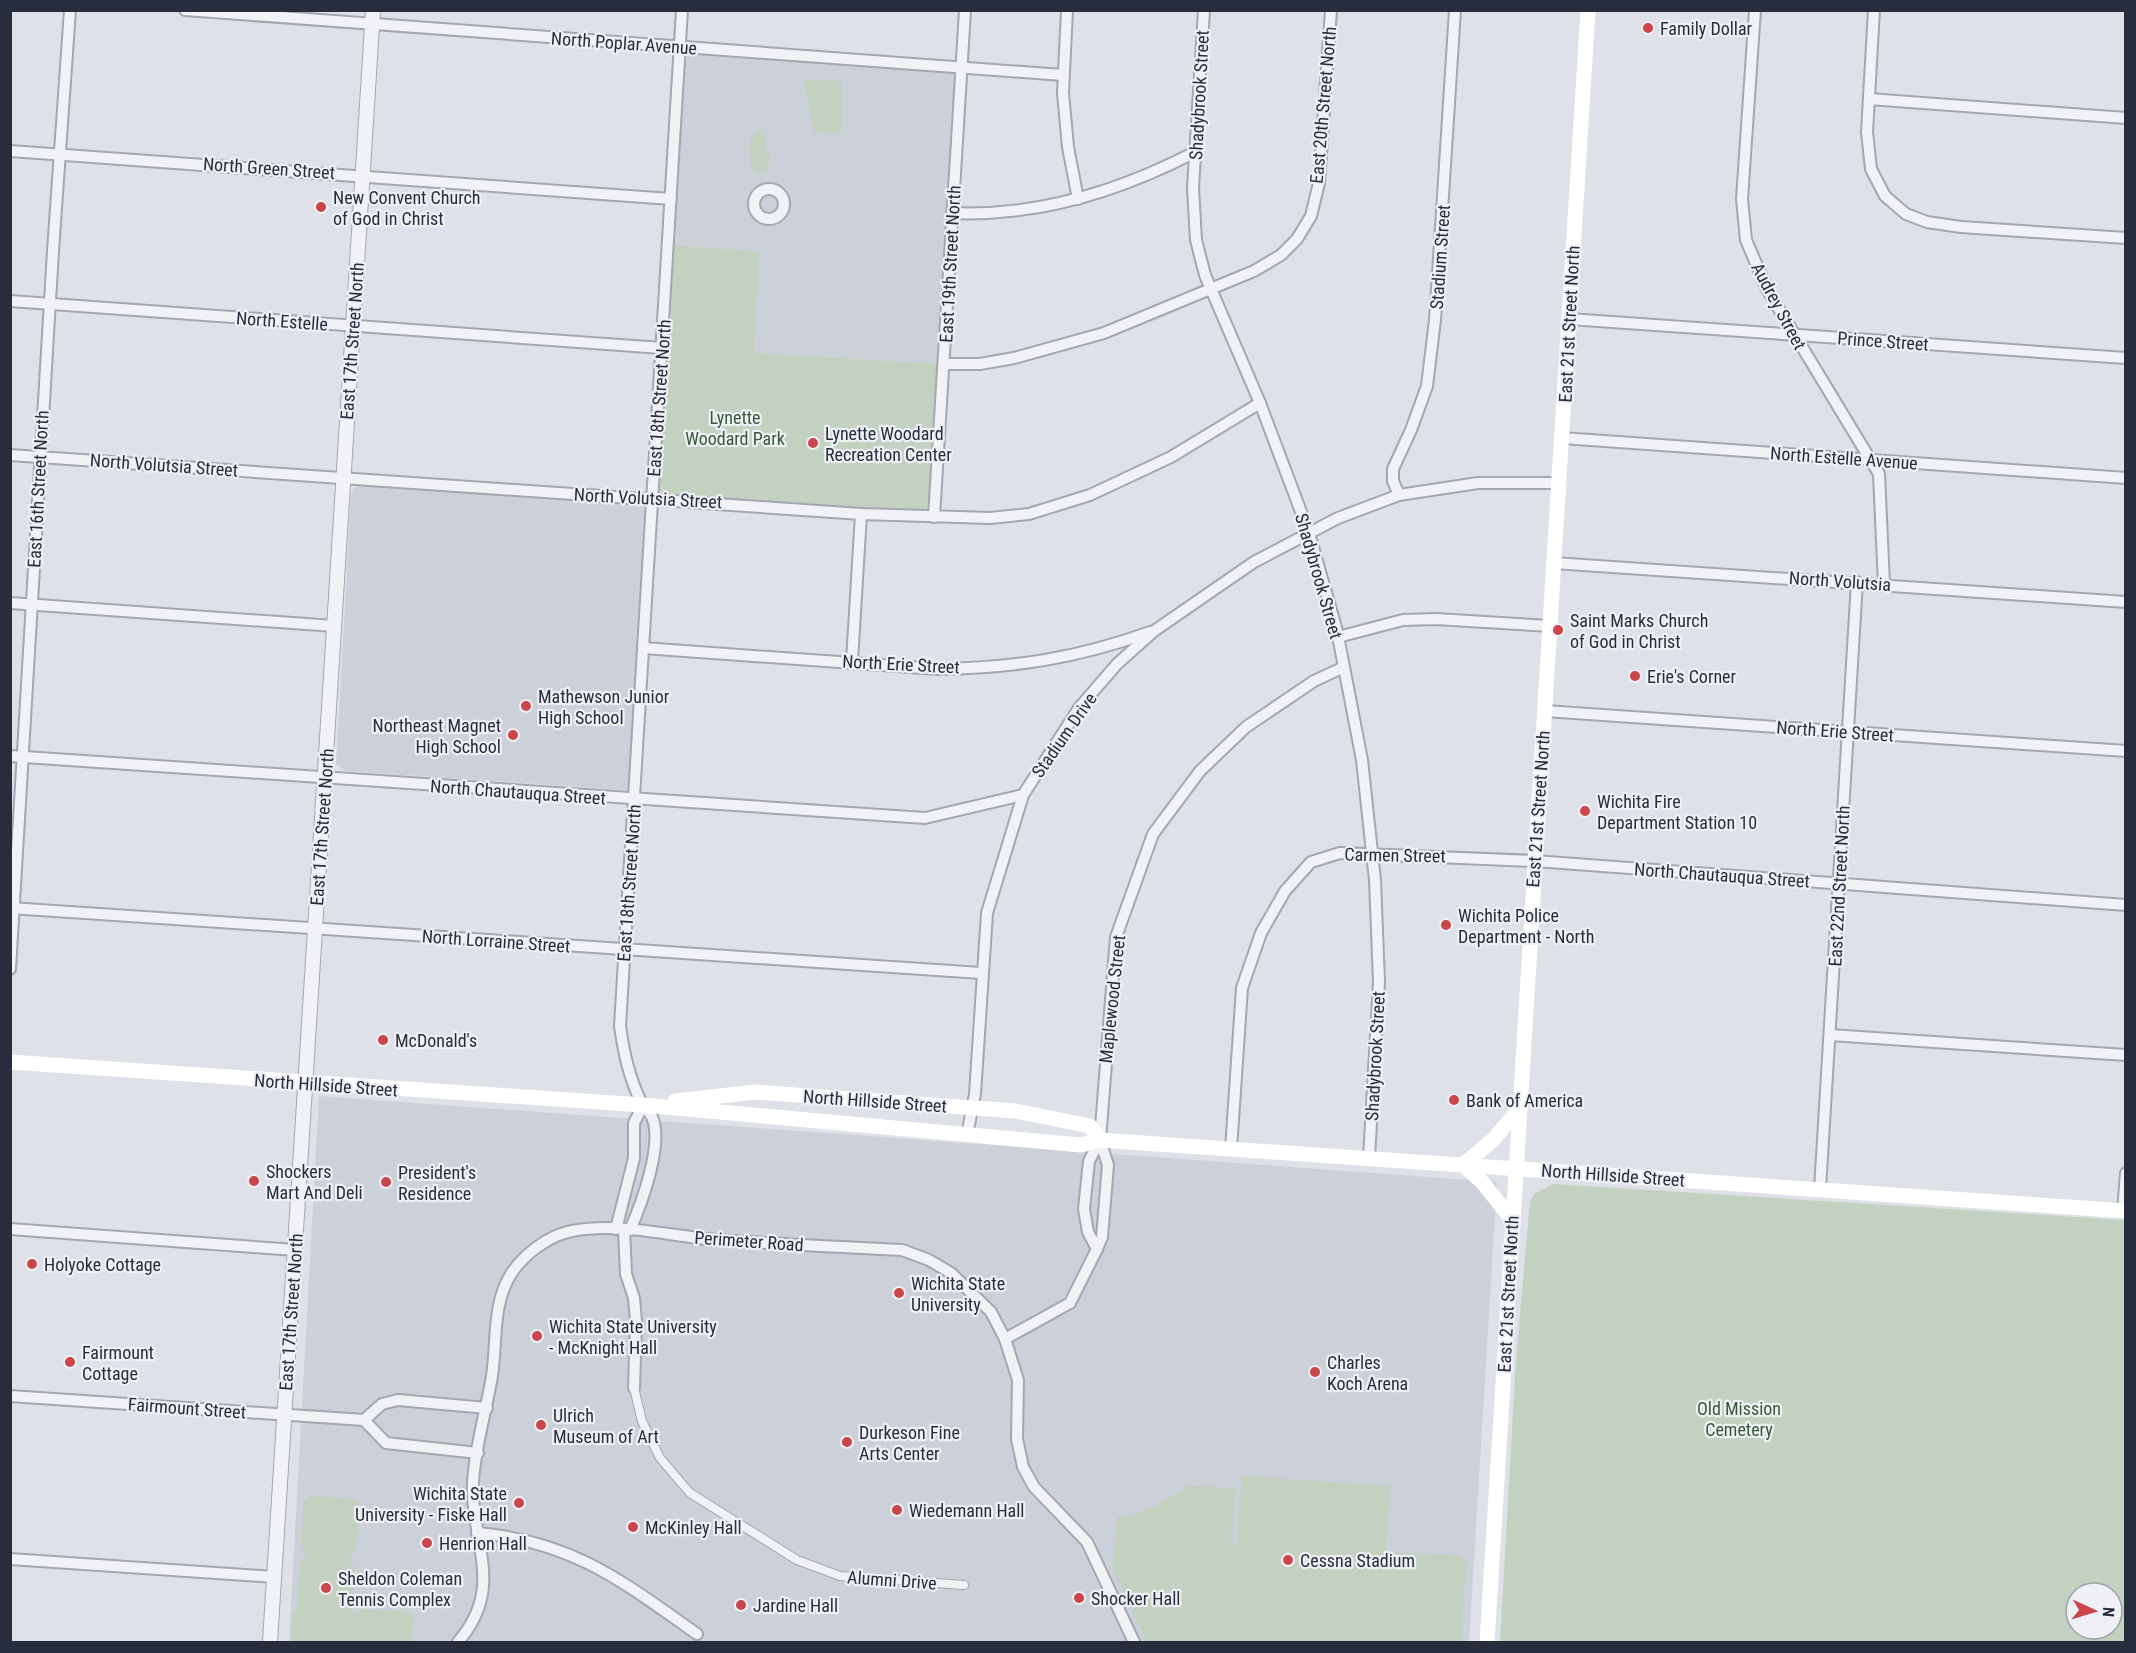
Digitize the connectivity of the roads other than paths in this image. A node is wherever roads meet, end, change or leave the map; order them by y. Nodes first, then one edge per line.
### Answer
1 (70, 10) edge
2 (185, 10) edge
3 (682, 10) edge
4 (965, 10) edge
5 (1067, 10) edge
6 (1204, 10) edge
7 (1331, 10) edge
8 (1455, 10) edge
9 (1588, 10) edge
10 (1755, 10) edge
11 (1874, 10) edge
12 (373, 17) edge
13 (680, 47) junction
14 (961, 68) junction
15 (1064, 75) junction
16 (1869, 99) junction
17 (2126, 118) edge
18 (10, 151) edge
19 (1195, 152) junction
20 (60, 154) junction
21 (363, 175) junction
22 (671, 199) junction
23 (1078, 199) junction
24 (952, 213) junction
25 (2126, 238) edge
26 (1212, 290) junction
27 (10, 301) edge
28 (50, 303) junction
29 (1569, 319) junction
30 (353, 326) junction
31 (1793, 333) junction
32 (662, 348) junction
33 (2126, 358) edge
34 (944, 364) junction
35 (1260, 403) junction
36 (1562, 438) junction
37 (10, 455) edge
38 (40, 457) junction
39 (1869, 459) junction
40 (344, 476) junction
41 (2126, 478) edge
42 (1559, 483) junction
43 (1399, 495) junction
44 (652, 499) junction
45 (861, 514) junction
46 (934, 516) junction
47 (1309, 533) junction
48 (1554, 562) junction
49 (1857, 582) junction
50 (1884, 584) junction
51 (2126, 602) edge
52 (10, 603) edge
53 (32, 604) junction
54 (334, 626) junction
55 (1550, 626) junction
56 (1154, 631) junction
57 (1338, 637) junction
58 (643, 648) junction
59 (852, 662) junction
60 (1344, 667) junction
61 (1545, 711) junction
62 (1848, 732) junction
63 (2126, 751) edge
64 (10, 756) edge
65 (22, 757) junction
66 (325, 778) junction
67 (1023, 795) junction
68 (634, 800) junction
69 (1372, 853) junction
70 (1534, 861) junction
71 (1839, 884) junction
72 (2126, 905) edge
73 (12, 909) edge
74 (315, 930) junction
75 (625, 950) junction
76 (10, 969) edge
77 (981, 973) junction
78 (1830, 1035) junction
79 (2126, 1055) edge
80 (10, 1062) edge
81 (306, 1084) junction
82 (643, 1105) junction
83 (1521, 1107) junction
84 (972, 1108) junction
85 (967, 1135) junction
86 (1100, 1140) junction
87 (1231, 1149) junction
88 (1369, 1158) junction
89 (1463, 1165) junction
90 (1516, 1168) junction
91 (2126, 1173) edge
92 (1820, 1189) junction
93 (2124, 1211) edge
94 (1512, 1219) junction
95 (10, 1229) edge
96 (623, 1230) junction
97 (1097, 1249) junction
98 (295, 1250) junction
99 (1005, 1339) junction
100 (634, 1388) joint
101 (10, 1396) edge
102 (486, 1408) junction
103 (285, 1414) junction
104 (364, 1420) junction
105 (478, 1454) junction
106 (477, 1533) junction
107 (10, 1559) edge
108 (274, 1577) junction
109 (964, 1585) dead end
110 (697, 1634) dead end
111 (270, 1642) edge
112 (458, 1642) edge
113 (1134, 1642) edge
114 (1487, 1642) edge

1 - 20 street, East 16th Street North
2 - 12 street, North Poplar Avenue
3 - 13 street, East 18th Street North
4 - 14 street, East 19th Street North
5 - 15 street
6 - 19 street, Shadybrook Street
7 - 26 street, East 20th Street North
8 - 43 street, Stadium Street
9 - 29 main road, East 21st Street North
10 - 31 street, Audrey Street
11 - 16 street
12 - 13 street, North Poplar Avenue
12 - 21 street, East 17th Street North
13 - 14 street, North Poplar Avenue
13 - 22 street, East 18th Street North
14 - 15 street, North Poplar Avenue
14 - 24 street, East 19th Street North
15 - 23 street
16 - 17 street
16 - 25 street
18 - 20 street, North Green Street
19 - 23 street
19 - 26 street, Shadybrook Street
20 - 21 street, North Green Street
20 - 28 street, East 16th Street North
21 - 22 street, North Green Street
21 - 30 street, East 17th Street North
22 - 32 street, East 18th Street North
23 - 24 street
24 - 34 street, East 19th Street North
26 - 34 street
26 - 35 street, Shadybrook Street
27 - 28 street, North Estelle
28 - 30 street, North Estelle
28 - 38 street, East 16th Street North
29 - 31 street, Prince Street
29 - 36 main road, East 21st Street North
30 - 32 street, North Estelle
30 - 40 street, East 17th Street North
31 - 33 street, Prince Street
31 - 39 street, Audrey Street
32 - 44 street, East 18th Street North
34 - 46 street, East 19th Street North
35 - 46 street, North Volutsia Street
35 - 47 street, Shadybrook Street
36 - 39 street, North Estelle Avenue
36 - 42 main road, East 21st Street North
37 - 38 street, North Volutsia Street
38 - 40 street, North Volutsia Street
38 - 53 street, East 16th Street North
39 - 41 street, North Estelle Avenue
39 - 50 street, Audrey Street
40 - 44 street, North Volutsia Street
40 - 54 street, East 17th Street North
42 - 43 street
42 - 48 main road, East 21st Street North
43 - 47 street, Stadium Drive
44 - 45 street, North Volutsia Street
44 - 58 street, East 18th Street North
45 - 46 street, North Volutsia Street
45 - 59 street
47 - 56 street, Stadium Drive
47 - 57 street, Shadybrook Street
48 - 49 street, North Volutsia
48 - 55 main road, East 21st Street North
49 - 50 street, North Volutsia
49 - 62 street, East 22nd Street North
50 - 51 street, North Volutsia
52 - 53 street
53 - 54 street
53 - 65 street, East 16th Street North
54 - 66 street, East 17th Street North
55 - 57 street
55 - 61 main road, East 21st Street North
56 - 59 street, North Erie Street
56 - 67 street, Stadium Drive
57 - 60 street, Shadybrook Street
58 - 59 street, North Erie Street
58 - 68 street, East 18th Street North
60 - 69 street, Shadybrook Street
60 - 86 street, Maplewood Street
61 - 62 street, North Erie Street
61 - 70 main road, East 21st Street North
62 - 63 street, North Erie Street
62 - 71 street, East 22nd Street North
64 - 65 street, North Chautauqua Street
65 - 66 street, North Chautauqua Street
65 - 73 street, East 16th Street North
66 - 68 street, North Chautauqua Street
66 - 74 street, East 17th Street North
67 - 68 street, North Chautauqua Street
67 - 77 street, Stadium Drive
68 - 75 street, East 18th Street North
69 - 70 street, Carmen Street
69 - 87 street, Carmen Street
69 - 88 street, Shadybrook Street
70 - 71 street, North Chautauqua Street
70 - 83 main road, East 21st Street North
71 - 72 street, North Chautauqua Street
71 - 78 street, East 22nd Street North
73 - 74 street, North Lorraine Street
73 - 76 street, East 16th Street North
74 - 75 street, North Lorraine Street
74 - 81 street, East 17th Street North
75 - 77 street, North Lorraine Street
75 - 82 street, East 18th Street North
77 - 84 street, Stadium Drive
78 - 79 street
78 - 92 street, East 22nd Street North
80 - 81 main road, North Hillside Street
81 - 82 main road, North Hillside Street
81 - 98 street, East 17th Street North
82 - 84 main road, North Hillside Street
82 - 85 main road, North Hillside Street
82 - 96 street, Alumni Drive
82 - 96 street, Alumni Drive
83 - 89 main road
83 - 90 main road, East 21st Street North
84 - 85 street, Stadium Drive
84 - 86 main road, North Hillside Street
85 - 86 main road, North Hillside Street
86 - 87 main road, North Hillside Street
86 - 97 street
86 - 97 street
87 - 88 main road, North Hillside Street
88 - 89 main road, North Hillside Street
89 - 90 main road, North Hillside Street
89 - 94 main road
90 - 92 main road, North Hillside Street
90 - 94 main road, East 21st Street North
91 - 93 street
92 - 93 main road, North Hillside Street
94 - 114 main road, East 21st Street North
95 - 98 street
96 - 99 street, Perimeter Road
96 - 100 street, Alumni Drive
96 - 102 street, Perimeter Road
97 - 99 street
98 - 103 street, East 17th Street North
99 - 113 street, Perimeter Road
100 - 109 street, Alumni Drive
101 - 103 street, Fairmount Street
102 - 104 street
102 - 105 street, Perimeter Road
103 - 104 street, Fairmount Street
103 - 108 street, East 17th Street North
104 - 105 street
105 - 106 street, Perimeter Road
106 - 110 street
106 - 112 street, Perimeter Road
107 - 108 street
108 - 111 street, East 17th Street North

